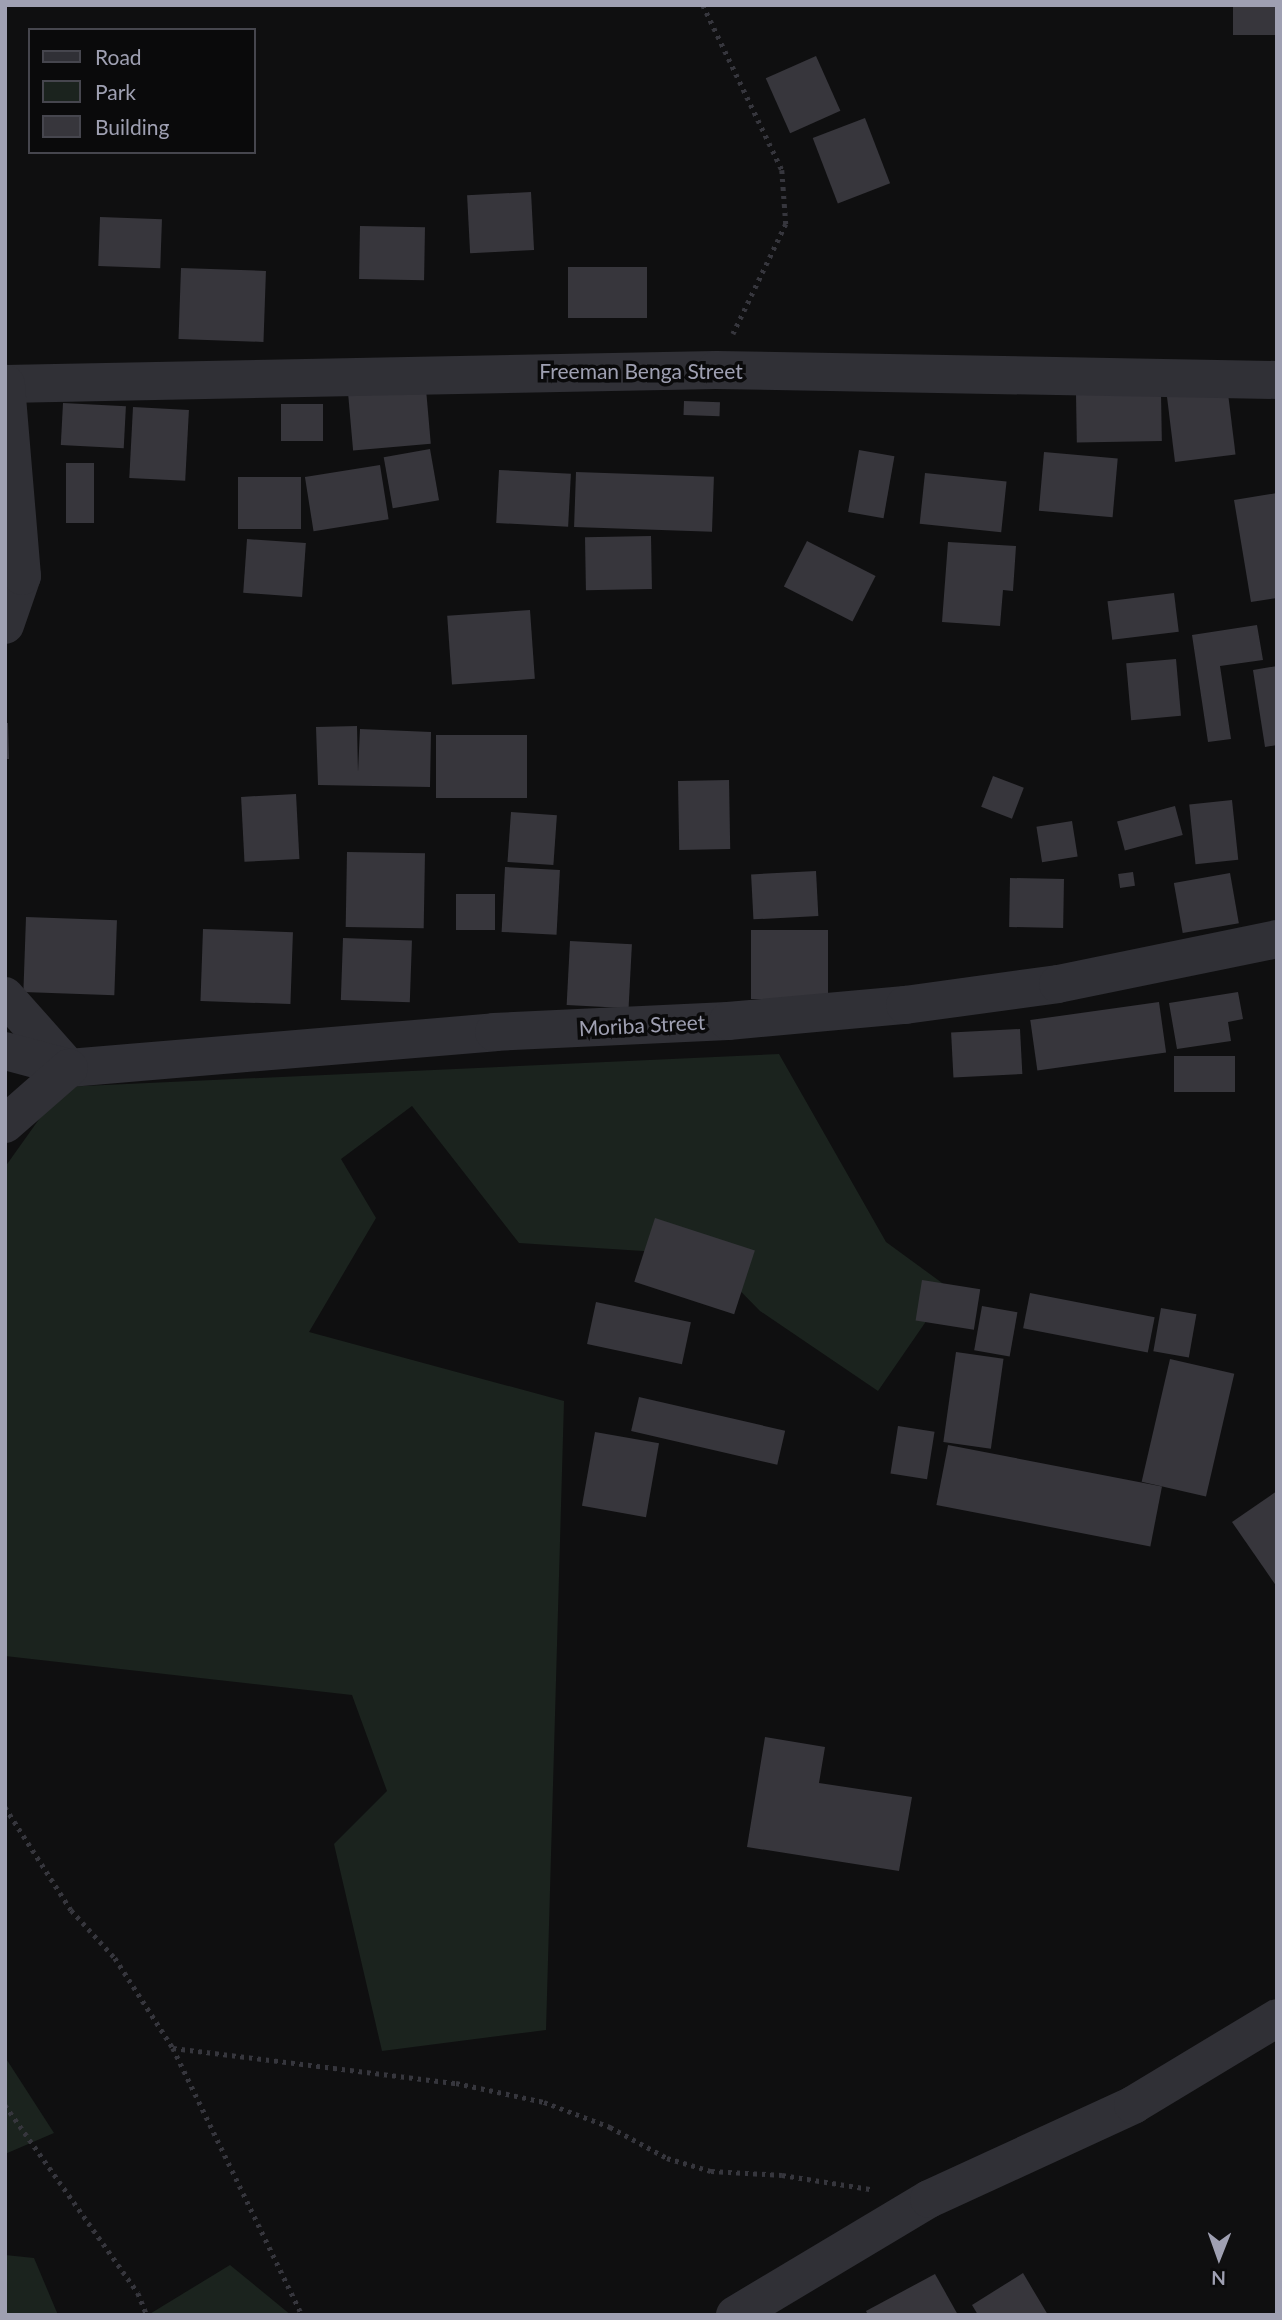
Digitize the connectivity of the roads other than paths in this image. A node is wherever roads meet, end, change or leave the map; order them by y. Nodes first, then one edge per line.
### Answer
1 (1277, 380) edge
2 (6, 384) edge
3 (5, 625) edge
4 (1277, 939) edge
5 (5, 996) edge
6 (5, 1051) edge
7 (69, 1068) junction
8 (5, 1124) edge
9 (1277, 2018) edge
10 (736, 2315) edge

1 - 2 street, Freeman Benga Street
2 - 3 street
4 - 7 street, Moriba Street
5 - 7 street
6 - 7 street, Moriba Street
7 - 8 street
9 - 10 street

